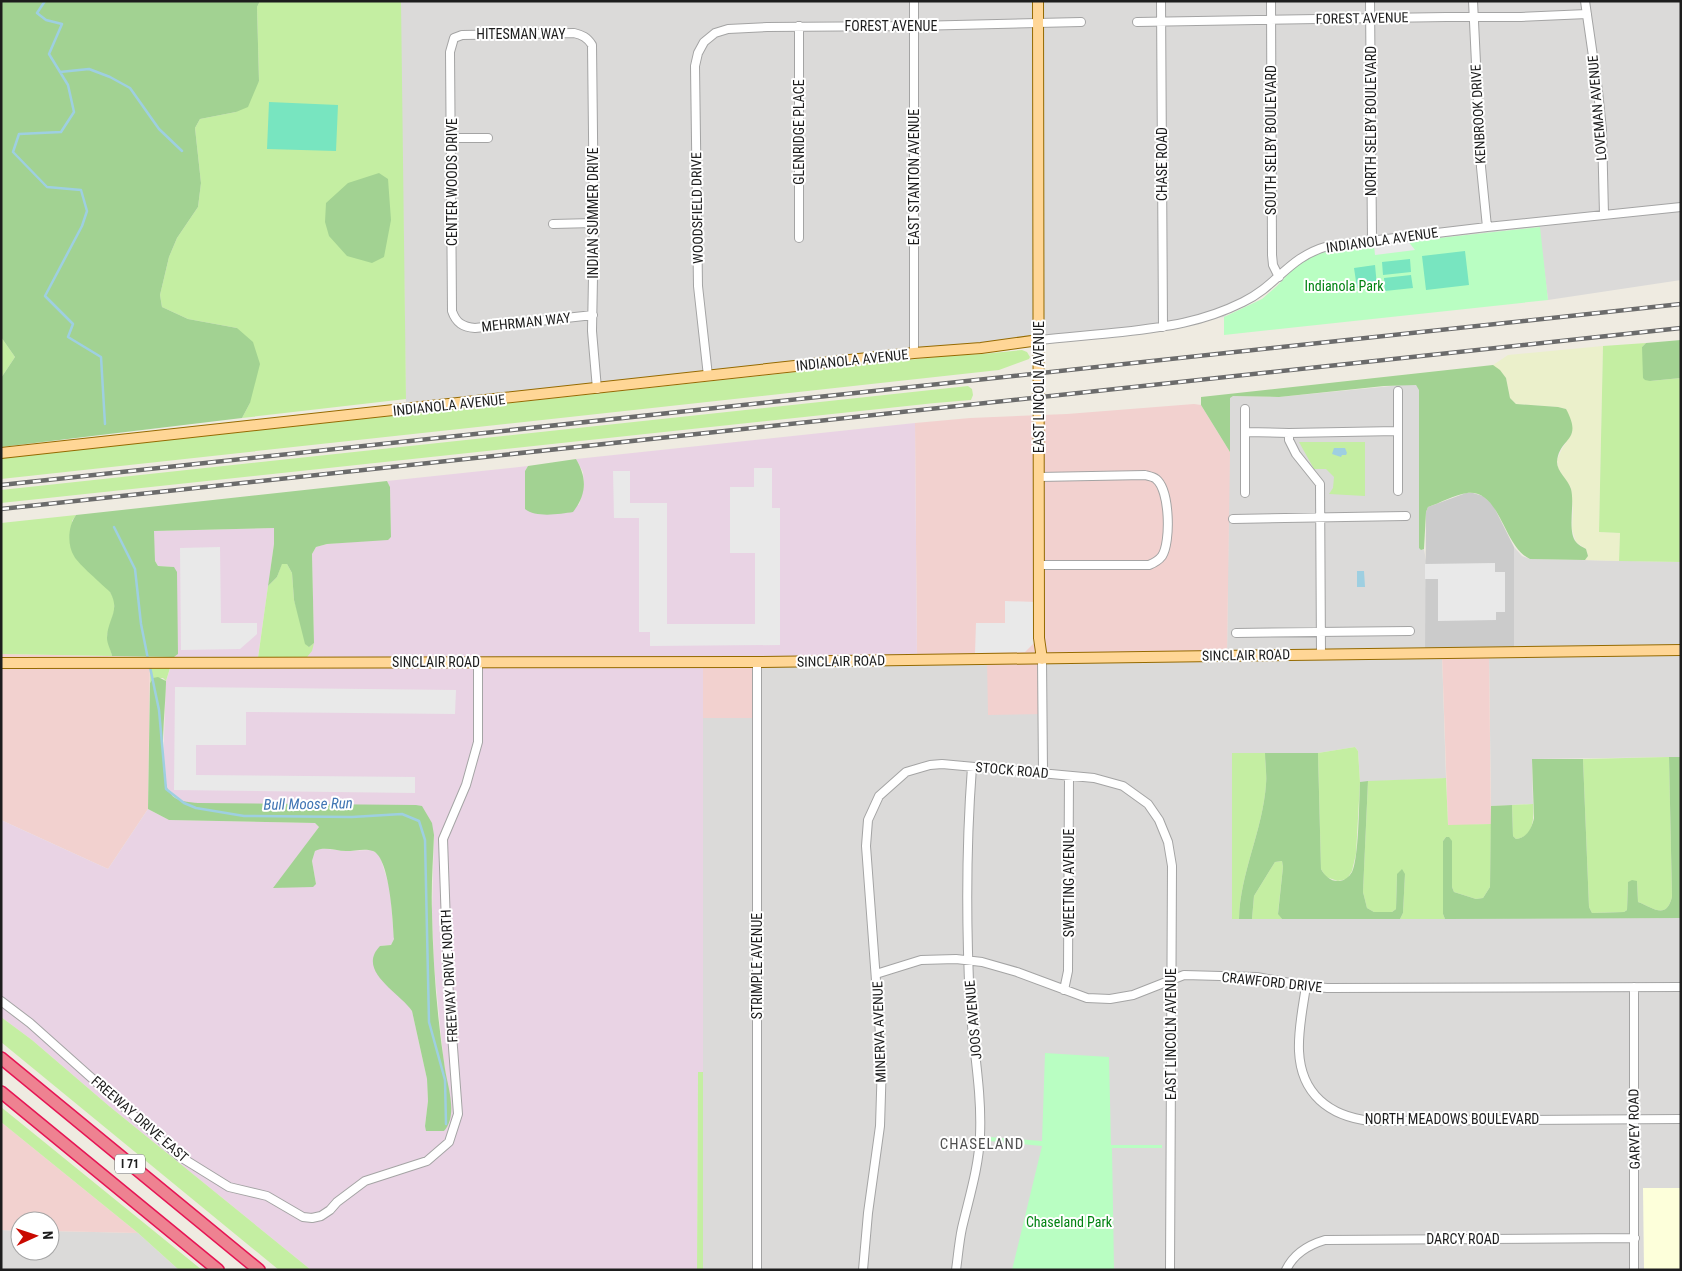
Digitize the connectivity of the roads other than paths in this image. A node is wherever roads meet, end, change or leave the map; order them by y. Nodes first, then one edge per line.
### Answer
1 (914, 1) edge
2 (1038, 1) edge
3 (1161, 1) edge
4 (1271, 1) edge
5 (1370, 1) edge
6 (1472, 1) edge
7 (1585, 1) edge
8 (1587, 14) junction
9 (1473, 17) junction
10 (1370, 18) junction
11 (1271, 20) junction
12 (1081, 22) dead end
13 (1137, 22) dead end
14 (1161, 22) junction
15 (1038, 24) junction
16 (799, 26) junction
17 (914, 26) junction
18 (454, 38) joint
19 (588, 39) joint
20 (704, 42) joint
21 (452, 138) junction
22 (488, 138) dead end
23 (1681, 207) edge
24 (1604, 215) junction
25 (594, 223) junction
26 (553, 224) dead end
27 (1487, 227) junction
28 (800, 238) dead end
29 (1372, 240) junction
30 (1279, 277) junction
31 (593, 316) junction
32 (460, 324) joint
33 (1163, 327) junction
34 (1039, 340) junction
35 (914, 353) junction
36 (708, 376) junction
37 (598, 389) junction
38 (1398, 391) dead end
39 (1245, 409) dead end
40 (1397, 431) junction
41 (1245, 432) junction
42 (1288, 433) junction
43 (1, 453) edge
44 (1039, 477) junction
45 (1398, 491) dead end
46 (1245, 493) dead end
47 (1406, 516) dead end
48 (1320, 518) junction
49 (1233, 519) dead end
50 (1039, 565) junction
51 (1410, 631) dead end
52 (1320, 632) junction
53 (1236, 633) dead end
54 (1681, 650) edge
55 (1321, 654) junction
56 (1042, 659) junction
57 (757, 662) junction
58 (1, 663) edge
59 (478, 663) junction
60 (972, 767) junction
61 (1043, 772) junction
62 (1069, 776) junction
63 (879, 796) joint
64 (1148, 804) joint
65 (968, 960) junction
66 (876, 974) junction
67 (1172, 980) junction
68 (1306, 986) junction
69 (1634, 987) junction
70 (1681, 987) edge
71 (1064, 990) junction
72 (1, 1001) edge
73 (1, 1058) edge
74 (1, 1092) edge
75 (1634, 1119) junction
76 (1681, 1119) edge
77 (321, 1216) joint
78 (1635, 1238) junction
79 (218, 1270) edge
80 (259, 1270) edge
81 (757, 1270) edge
82 (863, 1270) edge
83 (956, 1270) edge
84 (1170, 1270) edge
85 (1286, 1270) edge
86 (1634, 1270) edge

1 - 17 street, EAST STANTON AVENUE
2 - 15 main road, EAST LINCOLN AVENUE
3 - 14 street, CHASE ROAD
4 - 11 street, SOUTH SELBY BOULEVARD
5 - 10 street, NORTH SELBY BOULEVARD
6 - 9 street, KENBROOK DRIVE
7 - 8 street, LOVEMAN AVENUE
8 - 9 street, FOREST AVENUE
8 - 24 street, LOVEMAN AVENUE
9 - 10 street, FOREST AVENUE
9 - 27 street, KENBROOK DRIVE
10 - 11 street, FOREST AVENUE
10 - 29 street, NORTH SELBY BOULEVARD
11 - 14 street, FOREST AVENUE
11 - 30 street, SOUTH SELBY BOULEVARD
12 - 15 street, FOREST AVENUE
13 - 14 street, FOREST AVENUE
14 - 33 street, CHASE ROAD
15 - 17 street, FOREST AVENUE
15 - 34 main road, EAST LINCOLN AVENUE
16 - 17 street, FOREST AVENUE
16 - 20 street, FOREST AVENUE
16 - 28 street, GLENRIDGE PLACE
17 - 35 street, EAST STANTON AVENUE
18 - 19 street, HITESMAN WAY
18 - 21 street, CENTER WOODS DRIVE
19 - 25 street, INDIAN SUMMER DRIVE
20 - 36 street, WOODSFIELD DRIVE
21 - 22 street
21 - 32 street, CENTER WOODS DRIVE
23 - 24 street, INDIANOLA AVENUE
24 - 27 street, INDIANOLA AVENUE
25 - 26 street
25 - 31 street, INDIAN SUMMER DRIVE
27 - 29 street, INDIANOLA AVENUE
29 - 30 street, INDIANOLA AVENUE
30 - 33 street, INDIANOLA AVENUE
31 - 32 street, MEHRMAN WAY
31 - 37 street, INDIAN SUMMER DRIVE
33 - 34 street, INDIANOLA AVENUE
34 - 35 main road, INDIANOLA AVENUE
34 - 44 main road, EAST LINCOLN AVENUE
35 - 36 main road, INDIANOLA AVENUE
36 - 37 main road, INDIANOLA AVENUE
37 - 43 main road, INDIANOLA AVENUE
38 - 40 street
39 - 41 street
40 - 42 street
40 - 45 street
41 - 42 street
41 - 46 street
42 - 48 street
44 - 50 main road, EAST LINCOLN AVENUE
44 - 50 street
47 - 48 street
48 - 49 street
48 - 52 street
50 - 56 main road, EAST LINCOLN AVENUE
51 - 52 street
52 - 53 street
52 - 55 street
54 - 55 main road, SINCLAIR ROAD
55 - 56 main road, SINCLAIR ROAD
56 - 57 main road, SINCLAIR ROAD
56 - 61 street, EAST LINCOLN AVENUE
57 - 59 main road, SINCLAIR ROAD
57 - 81 street, STRIMPLE AVENUE
58 - 59 main road, SINCLAIR ROAD
59 - 77 street, FREEWAY DRIVE NORTH
60 - 61 street, STOCK ROAD
60 - 63 street, STOCK ROAD
60 - 65 street, JOOS AVENUE
61 - 62 street, STOCK ROAD
62 - 64 street, STOCK ROAD
62 - 71 street, SWEETING AVENUE
63 - 66 street, MINERVA AVENUE
64 - 67 street, EAST LINCOLN AVENUE
65 - 66 street, CRAWFORD DRIVE
65 - 71 street, CRAWFORD DRIVE
65 - 83 street, JOOS AVENUE
66 - 82 street, MINERVA AVENUE
67 - 68 street, CRAWFORD DRIVE
67 - 71 street, CRAWFORD DRIVE
67 - 84 street, EAST LINCOLN AVENUE
68 - 69 street, CRAWFORD DRIVE
68 - 75 street, NORTH MEADOWS BOULEVARD
69 - 70 street, CRAWFORD DRIVE
69 - 75 street, GARVEY ROAD
72 - 77 street, FREEWAY DRIVE EAST
73 - 80 highway, I 71
74 - 79 highway, I 71
75 - 76 street, NORTH MEADOWS BOULEVARD
75 - 78 street, GARVEY ROAD
78 - 85 street, DARCY ROAD
78 - 86 street, GARVEY ROAD

